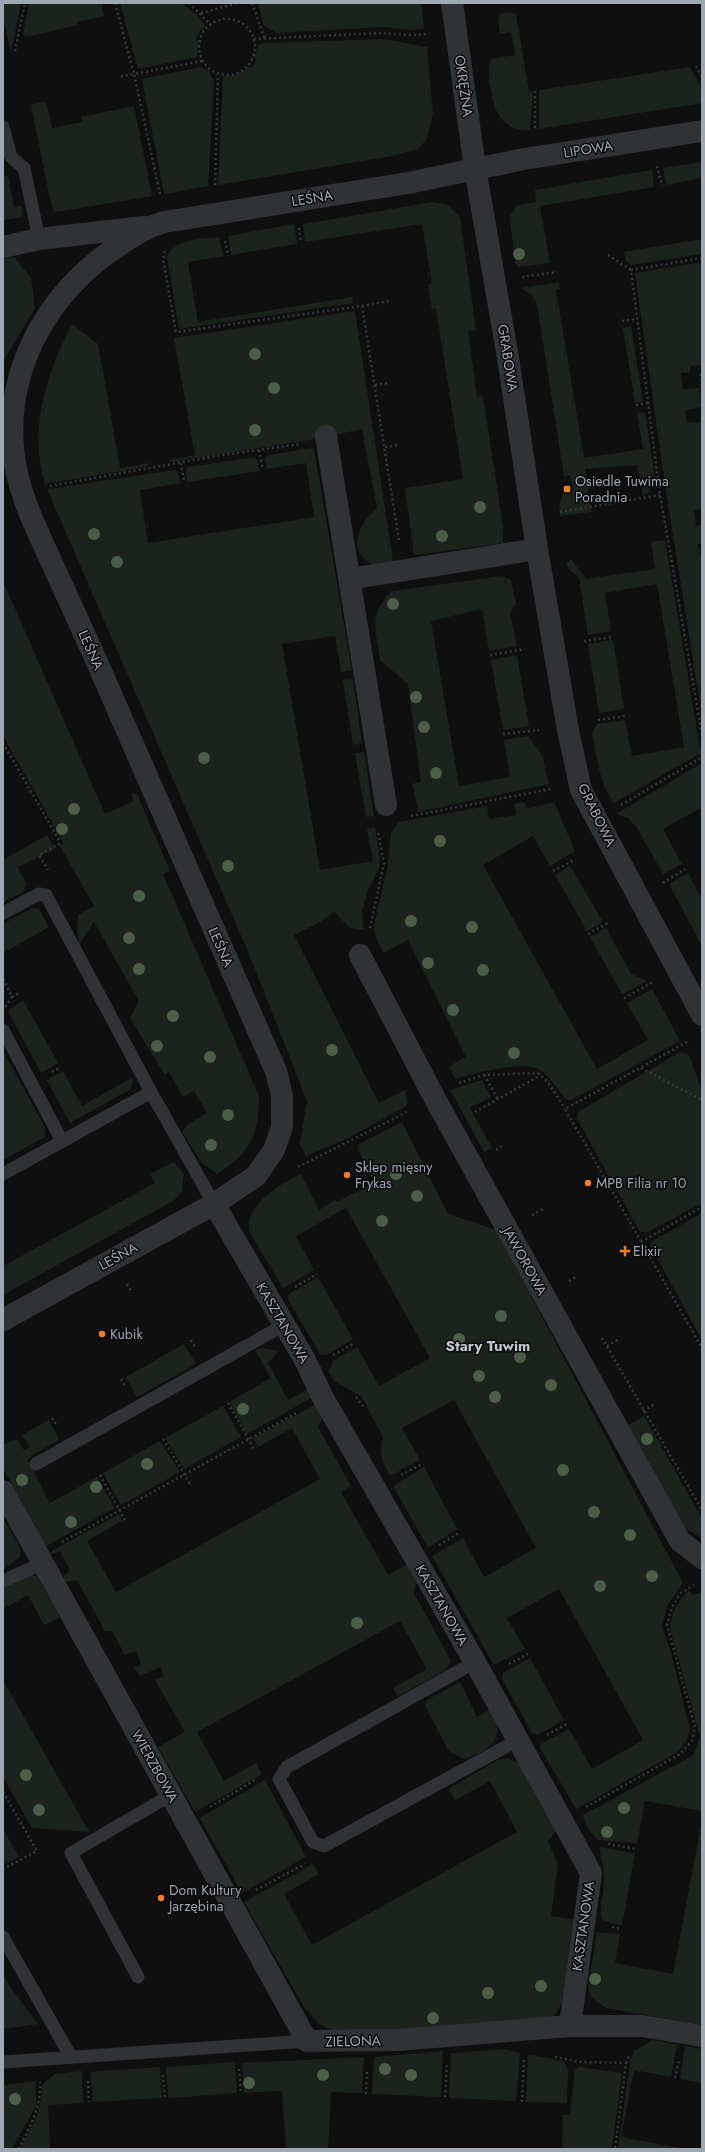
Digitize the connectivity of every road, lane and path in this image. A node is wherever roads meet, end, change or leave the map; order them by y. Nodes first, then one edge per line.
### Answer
1 (25, 3) edge
2 (115, 3) edge
3 (189, 3) edge
4 (238, 3) edge
5 (252, 3) edge
6 (452, 3) edge
7 (201, 13) junction
8 (211, 25) junction
9 (428, 34) dead end
10 (254, 39) junction
11 (264, 39) junction
12 (15, 51) dead end
13 (202, 61) junction
14 (696, 66) dead end
15 (218, 73) junction
16 (134, 74) junction
17 (118, 77) dead end
18 (702, 77) edge
19 (535, 91) dead end
20 (3, 127) edge
21 (702, 130) edge
22 (535, 133) dead end
23 (656, 161) dead end
24 (475, 168) junction
25 (662, 186) dead end
26 (215, 192) dead end
27 (161, 199) dead end
28 (148, 227) junction
29 (300, 238) dead end
30 (39, 239) junction
31 (301, 243) dead end
32 (167, 245) dead end
33 (3, 247) edge
34 (226, 249) dead end
35 (608, 255) dead end
36 (228, 256) dead end
37 (702, 258) edge
38 (631, 270) junction
39 (557, 272) dead end
40 (521, 278) dead end
41 (390, 301) dead end
42 (362, 306) junction
43 (638, 319) junction
44 (622, 321) dead end
45 (701, 374) edge
46 (388, 384) dead end
47 (702, 384) edge
48 (375, 385) junction
49 (648, 403) junction
50 (636, 405) dead end
51 (3, 428) edge
52 (316, 440) joint
53 (398, 445) dead end
54 (385, 447) junction
55 (13, 450) junction
56 (259, 450) junction
57 (181, 463) junction
58 (263, 470) dead end
59 (184, 482) dead end
60 (55, 485) dead end
61 (660, 495) junction
62 (557, 513) dead end
63 (537, 549) junction
64 (404, 570) junction
65 (349, 579) junction
66 (612, 637) dead end
67 (584, 641) dead end
68 (526, 649) dead end
69 (490, 654) dead end
70 (625, 716) dead end
71 (598, 720) dead end
72 (538, 730) dead end
73 (503, 734) dead end
74 (702, 734) edge
75 (3, 743) edge
76 (702, 757) edge
77 (556, 788) dead end
78 (386, 805) dead end
79 (616, 807) dead end
80 (421, 814) dead end
81 (574, 860) dead end
82 (685, 869) dead end
83 (553, 871) dead end
84 (663, 883) dead end
85 (378, 892) dead end
86 (46, 895) junction
87 (3, 913) edge
88 (373, 914) dead end
89 (608, 923) dead end
90 (588, 934) dead end
91 (360, 955) dead end
92 (3, 979) edge
93 (653, 982) dead end
94 (19, 993) dead end
95 (12, 996) junction
96 (624, 998) dead end
97 (3, 1011) edge
98 (702, 1015) edge
99 (3, 1030) edge
100 (687, 1042) dead end
101 (641, 1068) junction
102 (484, 1075) junction
103 (541, 1075) junction
104 (151, 1092) junction
105 (434, 1097) junction
106 (498, 1099) junction
107 (702, 1100) edge
108 (565, 1109) junction
109 (478, 1118) dead end
110 (62, 1141) junction
111 (493, 1143) dead end
112 (502, 1146) dead end
113 (496, 1150) junction
114 (500, 1156) dead end
115 (292, 1170) dead end
116 (3, 1174) edge
117 (214, 1204) junction
118 (702, 1207) edge
119 (529, 1208) dead end
120 (545, 1208) dead end
121 (533, 1214) junction
122 (536, 1221) dead end
123 (641, 1242) junction
124 (317, 1274) dead end
125 (566, 1274) dead end
126 (576, 1277) dead end
127 (570, 1280) junction
128 (574, 1287) dead end
129 (293, 1288) dead end
130 (3, 1320) edge
131 (284, 1325) junction
132 (600, 1333) dead end
133 (618, 1339) dead end
134 (355, 1343) dead end
135 (607, 1346) junction
136 (702, 1348) edge
137 (332, 1356) dead end
138 (323, 1398) junction
139 (228, 1403) dead end
140 (655, 1404) dead end
141 (644, 1410) junction
142 (163, 1439) dead end
143 (248, 1439) junction
144 (254, 1449) dead end
145 (36, 1464) dead end
146 (422, 1464) dead end
147 (100, 1475) dead end
148 (184, 1475) junction
149 (395, 1478) dead end
150 (190, 1484) dead end
151 (3, 1491) edge
152 (120, 1510) junction
153 (702, 1510) edge
154 (125, 1520) dead end
155 (460, 1533) dead end
156 (69, 1538) dead end
157 (434, 1548) dead end
158 (702, 1558) edge
159 (43, 1563) junction
160 (3, 1582) edge
161 (688, 1588) dead end
162 (528, 1654) dead end
163 (475, 1662) junction
164 (508, 1665) dead end
165 (567, 1724) dead end
166 (541, 1738) dead end
167 (518, 1740) junction
168 (3, 1792) edge
169 (171, 1795) junction
170 (581, 1810) dead end
171 (605, 1844) dead end
172 (636, 1849) dead end
173 (310, 1861) dead end
174 (3, 1869) edge
175 (231, 1904) junction
176 (3, 1937) edge
177 (138, 1977) dead end
178 (570, 2026) junction
179 (702, 2036) edge
180 (307, 2041) junction
181 (524, 2051) dead end
182 (71, 2057) junction
183 (3, 2062) edge
184 (447, 2062) dead end
185 (367, 2066) dead end
186 (239, 2067) dead end
187 (163, 2071) dead end
188 (87, 2075) dead end
189 (39, 2077) dead end
190 (241, 2093) dead end
191 (366, 2094) dead end
192 (166, 2098) dead end
193 (445, 2098) dead end
194 (89, 2102) dead end
195 (522, 2102) dead end
196 (19, 2149) edge

1 - 12 path
2 - 16 path
3 - 7 path
4 - 7 path
5 - 11 path
6 - 24 street, OKRĘŻNA
7 - 8 path
8 - 10 path
8 - 13 path
9 - 11 path
10 - 11 path
10 - 15 path
13 - 15 path
13 - 16 path
14 - 18 path
15 - 26 path
16 - 17 path
16 - 27 path
19 - 22 path
20 - 30 lane
21 - 24 street, LIPOWA
23 - 25 path
24 - 28 street, LEŚNA
24 - 63 street, GRABOWA
28 - 30 street, LEŚNA
28 - 55 street, LEŚNA
29 - 31 path
30 - 33 street, LEŚNA
32 - 42 path
34 - 36 path
35 - 38 path
37 - 38 path
38 - 43 path
39 - 40 path
41 - 42 path
42 - 48 path
43 - 44 path
43 - 49 path
45 - 47 path
46 - 48 path
48 - 54 path
49 - 50 path
49 - 61 path
51 - 55 street, LEŚNA
52 - 56 path
52 - 65 street
53 - 54 path
54 - 64 path
55 - 117 street, LEŚNA
56 - 57 path
56 - 58 path
57 - 59 path
57 - 60 path
61 - 62 path
61 - 74 path
63 - 64 street
63 - 98 street, GRABOWA
64 - 65 street
65 - 78 street
66 - 67 path
68 - 69 path
70 - 71 path
72 - 73 path
75 - 86 path
76 - 79 path
77 - 80 path
81 - 83 path
82 - 84 path
85 - 88 path
86 - 87 lane
86 - 104 lane
89 - 90 path
91 - 105 street, JAWOROWA
92 - 95 path
93 - 96 path
94 - 95 path
95 - 97 path
99 - 110 lane
100 - 101 path
101 - 107 path
101 - 108 path
102 - 103 path
102 - 105 path
102 - 106 path
103 - 106 path
103 - 108 path
104 - 110 lane
104 - 117 lane
105 - 115 path
105 - 158 street, JAWOROWA
106 - 109 path
108 - 123 path
110 - 116 lane
111 - 113 path
112 - 113 path
113 - 114 path
117 - 130 street, LEŚNA
117 - 131 street, KASZTANOWA
118 - 123 path
119 - 121 path
120 - 121 path
121 - 122 path
123 - 136 path
124 - 129 path
125 - 127 path
126 - 127 path
127 - 128 path
131 - 138 street, KASZTANOWA
131 - 145 lane
132 - 135 path
133 - 135 path
134 - 137 path
135 - 141 path
138 - 143 path
138 - 163 street, KASZTANOWA
139 - 143 path
140 - 141 path
141 - 153 path
142 - 148 path
143 - 144 path
143 - 148 path
146 - 149 path
147 - 152 path
148 - 150 path
148 - 152 path
151 - 159 street, WIERZBOWA
152 - 154 path
152 - 156 path
155 - 157 path
159 - 160 lane
159 - 169 street, WIERZBOWA
161 - 170 path
162 - 164 path
163 - 167 street, KASZTANOWA
163 - 167 lane
165 - 166 path
167 - 178 street, KASZTANOWA
168 - 174 path
169 - 175 street, WIERZBOWA
169 - 177 lane
171 - 172 path
173 - 175 path
175 - 180 street, WIERZBOWA
176 - 182 lane
178 - 179 street, ZIELONA
178 - 180 street, ZIELONA
180 - 182 lane, ZIELONA
181 - 195 path
182 - 183 lane, ZIELONA
184 - 193 path
185 - 191 path
186 - 190 path
187 - 192 path
188 - 194 path
189 - 196 path

